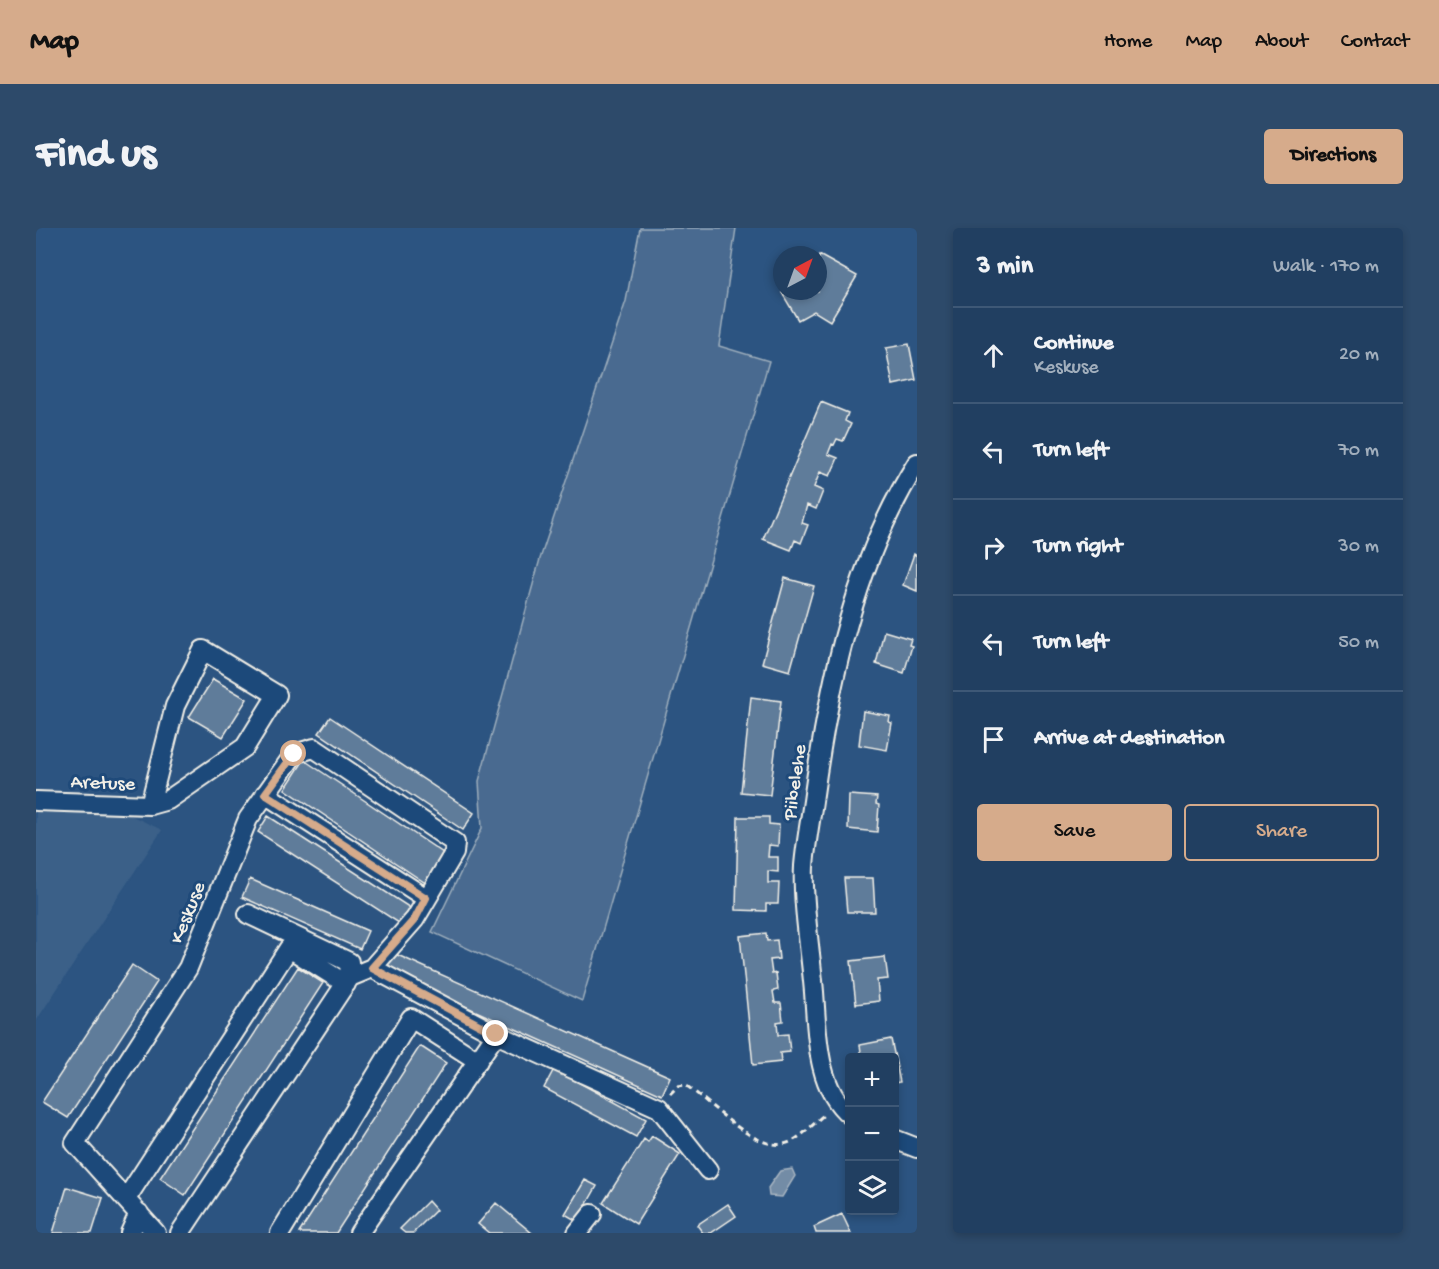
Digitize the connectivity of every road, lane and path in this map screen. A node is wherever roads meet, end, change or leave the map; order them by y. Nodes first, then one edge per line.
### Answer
1 (917, 463) edge
2 (265, 794) junction
3 (36, 801) edge
4 (159, 803) junction
5 (426, 898) junction
6 (248, 914) dead end
7 (372, 968) junction
8 (348, 980) junction
9 (496, 1034) junction
10 (478, 1061) junction
11 (651, 1104) junction
12 (845, 1110) edge
13 (899, 1141) edge
14 (917, 1148) edge
15 (708, 1170) dead end
16 (133, 1206) junction
17 (592, 1214) dead end
18 (130, 1233) edge
19 (156, 1233) edge
20 (180, 1233) edge
21 (280, 1233) edge
22 (359, 1233) edge
23 (577, 1233) edge

1 - 12 street, Piibelehe
2 - 5 street
2 - 5 street, Keskuse
2 - 16 street, Keskuse
3 - 4 street, Aretuse
4 - 4 street
5 - 7 street
6 - 8 street
7 - 8 street
7 - 9 street
8 - 16 street
8 - 20 street
9 - 10 street
9 - 11 street
10 - 21 street
10 - 22 street
11 - 12 path
11 - 15 street
13 - 14 street
16 - 18 street
16 - 19 street, Keskuse
17 - 23 street

